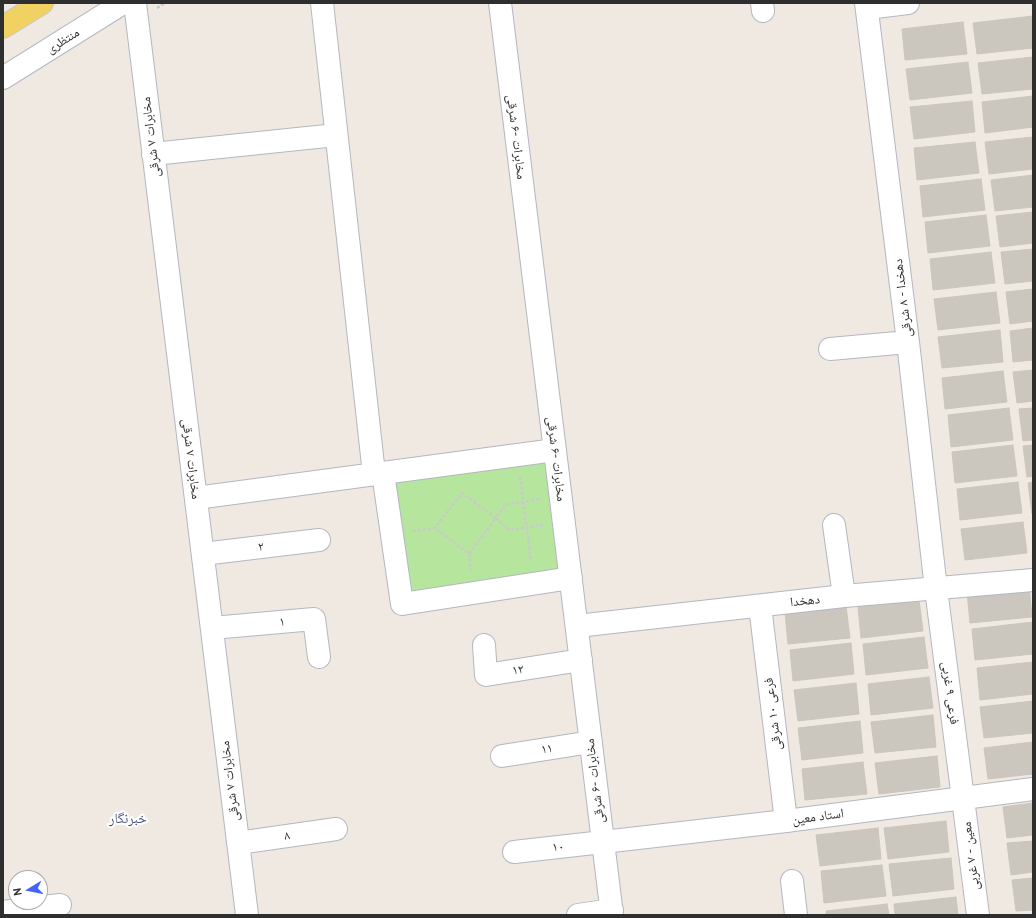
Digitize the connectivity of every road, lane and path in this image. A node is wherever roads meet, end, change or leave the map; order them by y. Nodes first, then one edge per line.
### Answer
1 (42, 3) edge
2 (123, 3) edge
3 (135, 3) edge
4 (322, 3) edge
5 (500, 3) edge
6 (908, 3) edge
7 (867, 6) edge
8 (3, 27) edge
9 (3, 78) edge
10 (336, 135) junction
11 (153, 154) junction
12 (908, 342) junction
13 (830, 349) dead end
14 (555, 450) junction
15 (517, 455) junction
16 (378, 474) junction
17 (561, 496) junction
18 (196, 498) junction
19 (523, 501) junction
20 (496, 518) junction
21 (564, 522) junction
22 (834, 525) dead end
23 (526, 527) junction
24 (319, 540) dead end
25 (203, 554) junction
26 (571, 578) junction
27 (1033, 580) edge
28 (533, 584) junction
29 (936, 589) junction
30 (844, 596) junction
31 (760, 606) junction
32 (577, 626) junction
33 (212, 628) junction
34 (484, 645) dead end
35 (319, 657) dead end
36 (581, 660) junction
37 (591, 742) junction
38 (502, 756) dead end
39 (1033, 789) edge
40 (964, 797) junction
41 (786, 821) junction
42 (336, 829) dead end
43 (603, 842) junction
44 (238, 843) junction
45 (514, 852) dead end
46 (792, 881) dead end
47 (60, 905) dead end
48 (3, 912) edge
49 (612, 913) edge
50 (247, 915) edge
51 (578, 915) edge
52 (796, 915) edge
53 (978, 915) edge

1 - 8 main road
2 - 9 street, منتظری
3 - 11 street, مخابرات ۷ شرقی
4 - 10 street
5 - 14 street, مخابرات -۶ شرقی
6 - 7 street
7 - 12 street, دهخدا - ۸ شرقی
10 - 11 street
10 - 16 street
11 - 18 street, مخابرات ۷ شرقی
12 - 13 street
12 - 29 street, دهخدا - ۸ شرقی
14 - 15 street
14 - 17 street, مخابرات -۶ شرقی
15 - 16 street
15 - 19 path
16 - 18 street
16 - 28 street
17 - 19 path
17 - 21 street, مخابرات -۶ شرقی
18 - 25 street, مخابرات ۷ شرقی
19 - 20 path
19 - 23 path
20 - 20 path
20 - 23 path
21 - 23 path
21 - 26 street, مخابرات -۶ شرقی
22 - 30 street
23 - 28 path
24 - 25 street, ۲
25 - 33 street, مخابرات ۷ شرقی
26 - 28 street
26 - 32 street, مخابرات -۶ شرقی
27 - 29 street, دهخدا
29 - 30 street, دهخدا
29 - 40 street, فرعی ۹ غربی
30 - 31 street, دهخدا
31 - 32 street, دهخدا
31 - 41 street, فرعی ۱۰ شرقی
32 - 36 street, مخابرات -۶ شرقی
33 - 35 street, ۱
33 - 44 street, مخابرات ۷ شرقی
34 - 36 street, ۱۲
36 - 37 street, مخابرات -۶ شرقی
37 - 38 street, ۱۱
37 - 43 street, مخابرات -۶ شرقی
39 - 40 street, استاد معین
40 - 41 street, استاد معین
40 - 53 street, معین - ۷ غربی
41 - 43 street, استاد معین
42 - 44 street, ۸
43 - 45 street, ۱۰
43 - 49 street, مخابرات -۶ شرقی
44 - 50 street, مخابرات ۷ شرقی
46 - 52 street
47 - 48 street
49 - 51 street

